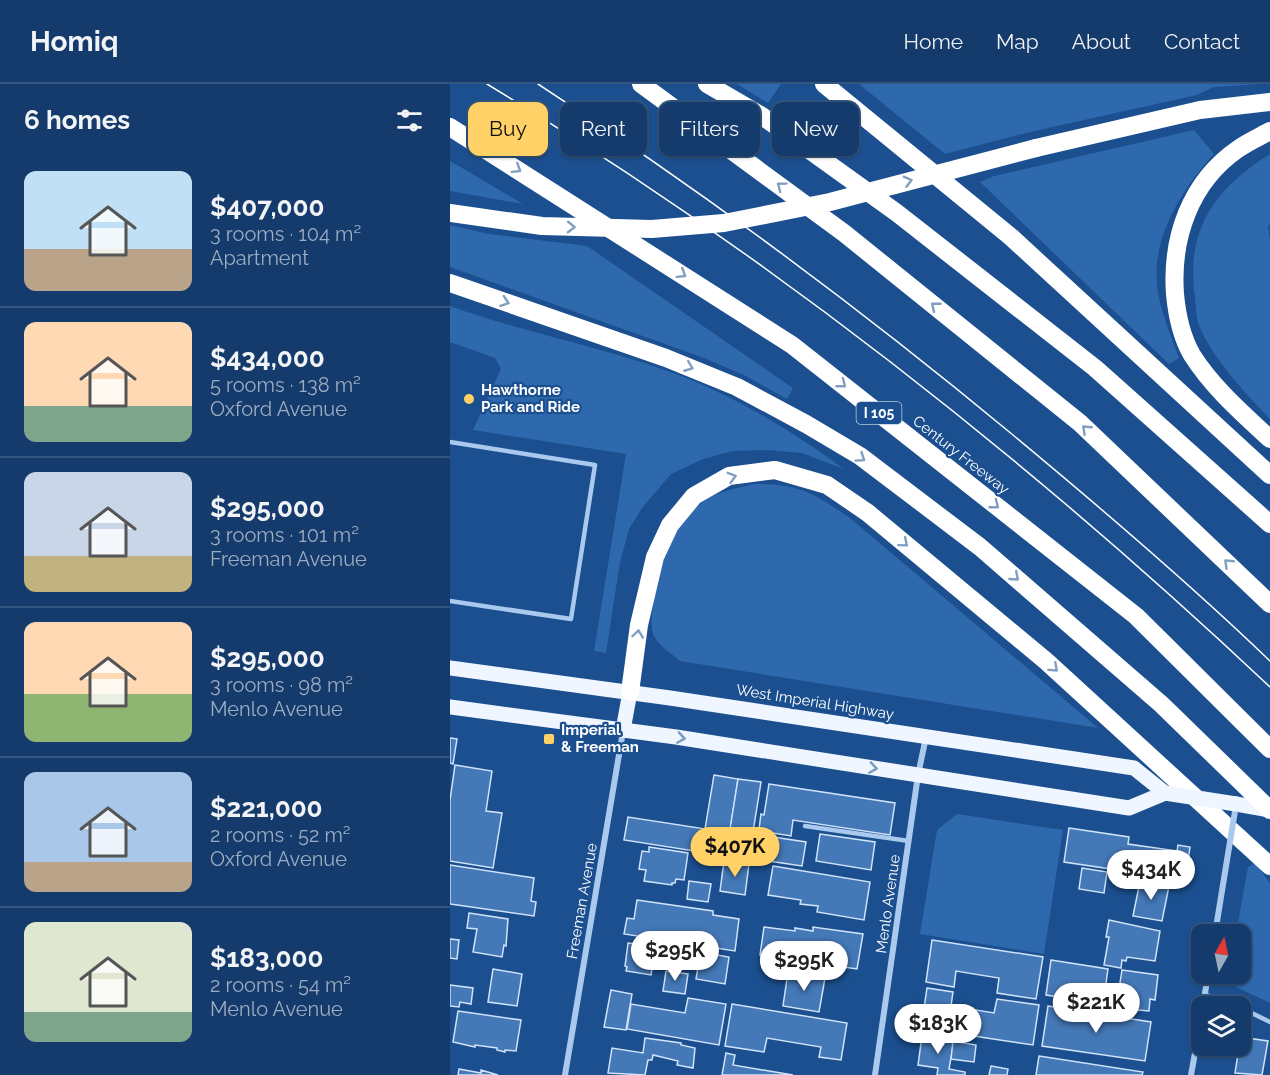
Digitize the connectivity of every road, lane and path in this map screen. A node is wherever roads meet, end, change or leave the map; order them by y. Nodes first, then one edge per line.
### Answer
1 (641, 84) edge
2 (707, 84) edge
3 (824, 84) edge
4 (1270, 102) edge
5 (450, 127) edge
6 (1270, 131) edge
7 (450, 213) edge
8 (450, 284) edge
9 (1270, 440) edge
10 (450, 442) edge
11 (1270, 475) edge
12 (1270, 524) edge
13 (450, 602) edge
14 (1270, 604) edge
15 (450, 668) edge
16 (630, 692) junction
17 (450, 707) edge
18 (623, 730) junction
19 (926, 736) junction
20 (1270, 749) edge
21 (918, 775) junction
22 (1165, 793) junction
23 (1236, 804) junction
24 (1270, 810) edge
25 (805, 826) dead end
26 (909, 841) junction
27 (1270, 866) edge
28 (1217, 924) edge
29 (1207, 984) edge
30 (1205, 995) joint
31 (1270, 1022) edge
32 (1194, 1056) edge
33 (565, 1075) edge
34 (875, 1075) edge
35 (1191, 1075) edge

14 -> 1 highway
2 - 12 highway
3 - 11 highway
7 -> 4 highway, bridge
5 -> 20 highway, Century Freeway / I 105
6 - 9 highway
8 -> 24 highway
10 - 13 lane
15 - 16 main road, West Imperial Highway
16 - 18 main road
16 - 19 main road, West Imperial Highway
16 -> 27 highway
17 - 18 main road
18 -> 21 main road
18 - 33 street, Freeman Avenue
19 - 21 street, Menlo Avenue
19 - 22 main road, West Imperial Highway
21 - 22 main road
21 - 26 street, Menlo Avenue
22 - 23 main road, bridge
23 - 24 main road
23 - 28 street, bridge
25 - 26 lane
26 - 34 street, Menlo Avenue
29 - 30 street
30 - 31 lane
32 - 35 street

